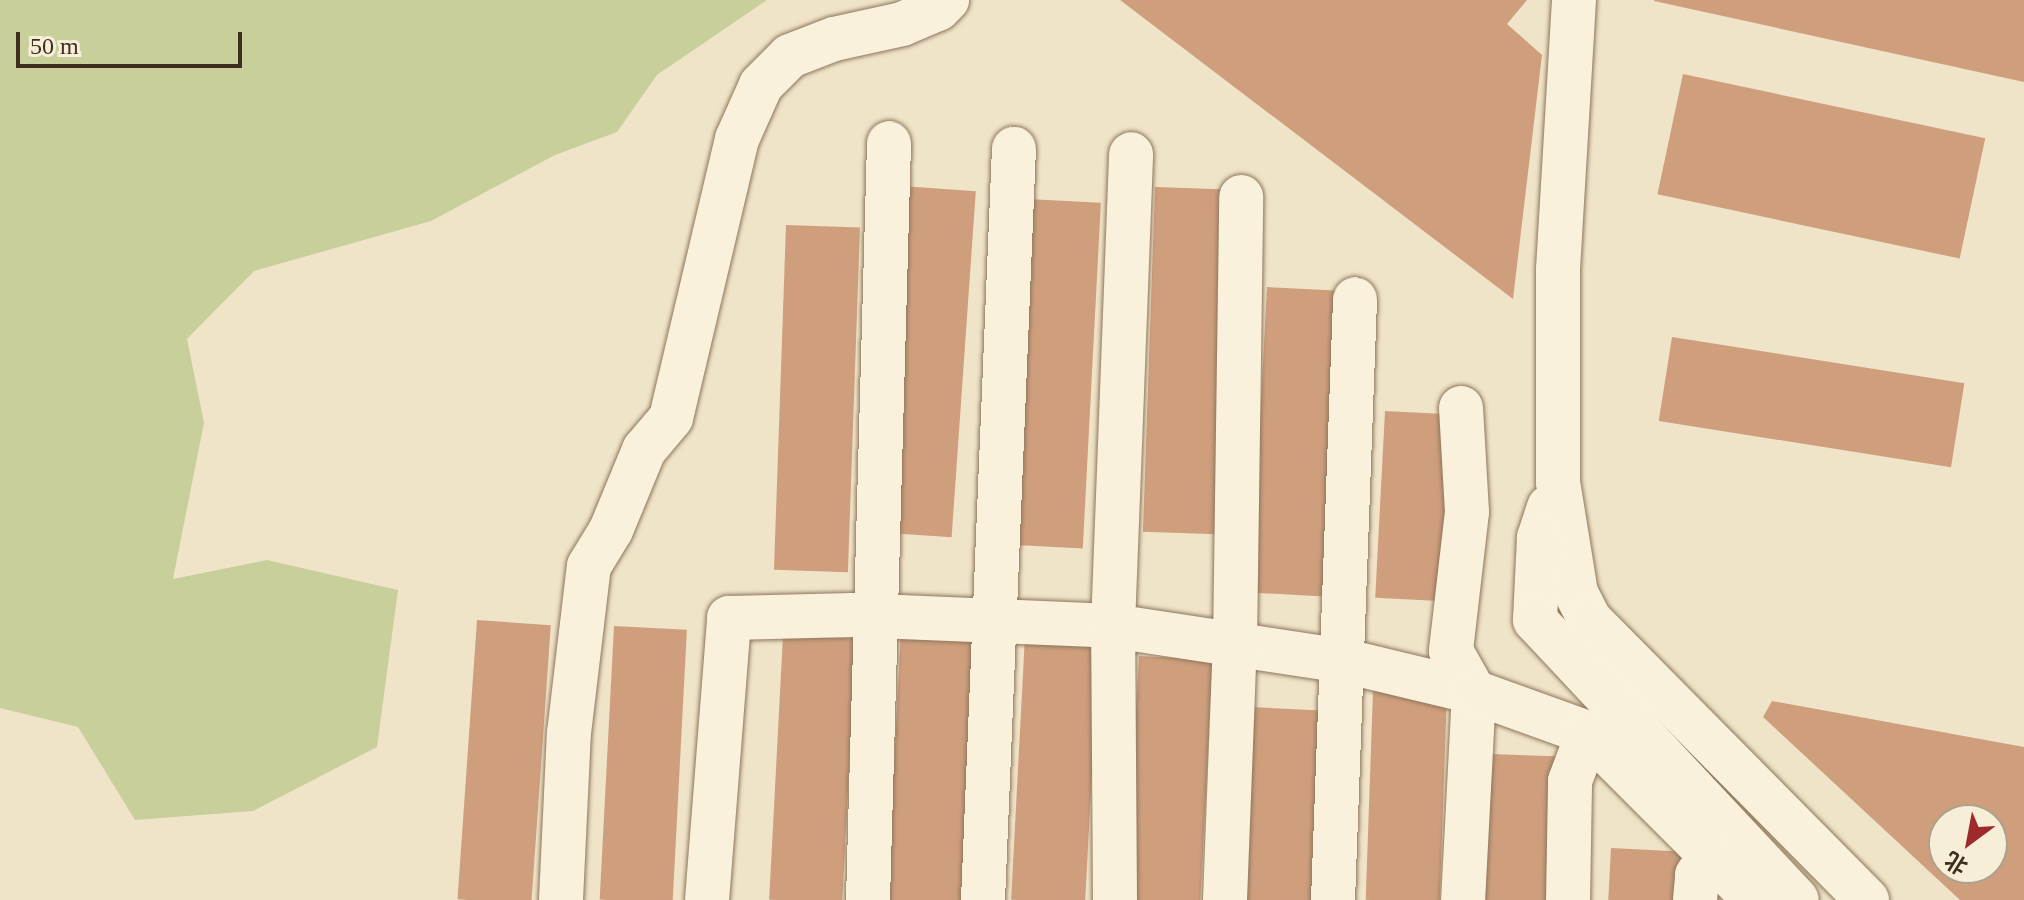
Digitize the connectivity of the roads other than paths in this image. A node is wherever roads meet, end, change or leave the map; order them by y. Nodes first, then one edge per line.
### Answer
1 (947, 0) edge
2 (1574, 0) edge
3 (889, 143) dead end
4 (1014, 149) dead end
5 (1131, 154) dead end
6 (1241, 197) dead end
7 (1355, 299) dead end
8 (1461, 408) dead end
9 (1558, 482) junction
10 (875, 617) junction
11 (997, 621) junction
12 (1113, 626) junction
13 (1235, 645) junction
14 (1345, 661) junction
15 (1474, 692) junction
16 (1588, 733) junction
17 (1711, 856) junction
18 (561, 900) edge
19 (707, 900) edge
20 (868, 900) edge
21 (983, 900) edge
22 (1115, 900) edge
23 (1225, 900) edge
24 (1333, 900) edge
25 (1463, 900) edge
26 (1568, 900) edge
27 (1695, 900) edge
28 (1755, 900) edge
29 (1797, 900) edge
30 (1867, 900) edge

1 - 18 street
2 - 9 street
3 - 10 street
4 - 11 street
5 - 12 street
6 - 13 street
7 - 14 street
8 - 15 street
9 - 29 street
9 - 30 street
10 - 11 street
10 - 19 street
10 - 20 street
11 - 12 street
11 - 21 street
12 - 13 street
12 - 22 street
13 - 14 street
13 - 23 street
14 - 15 street
14 - 24 street
15 - 16 street
15 - 25 street
16 - 17 street
16 - 26 street
17 - 27 street
17 - 28 street

